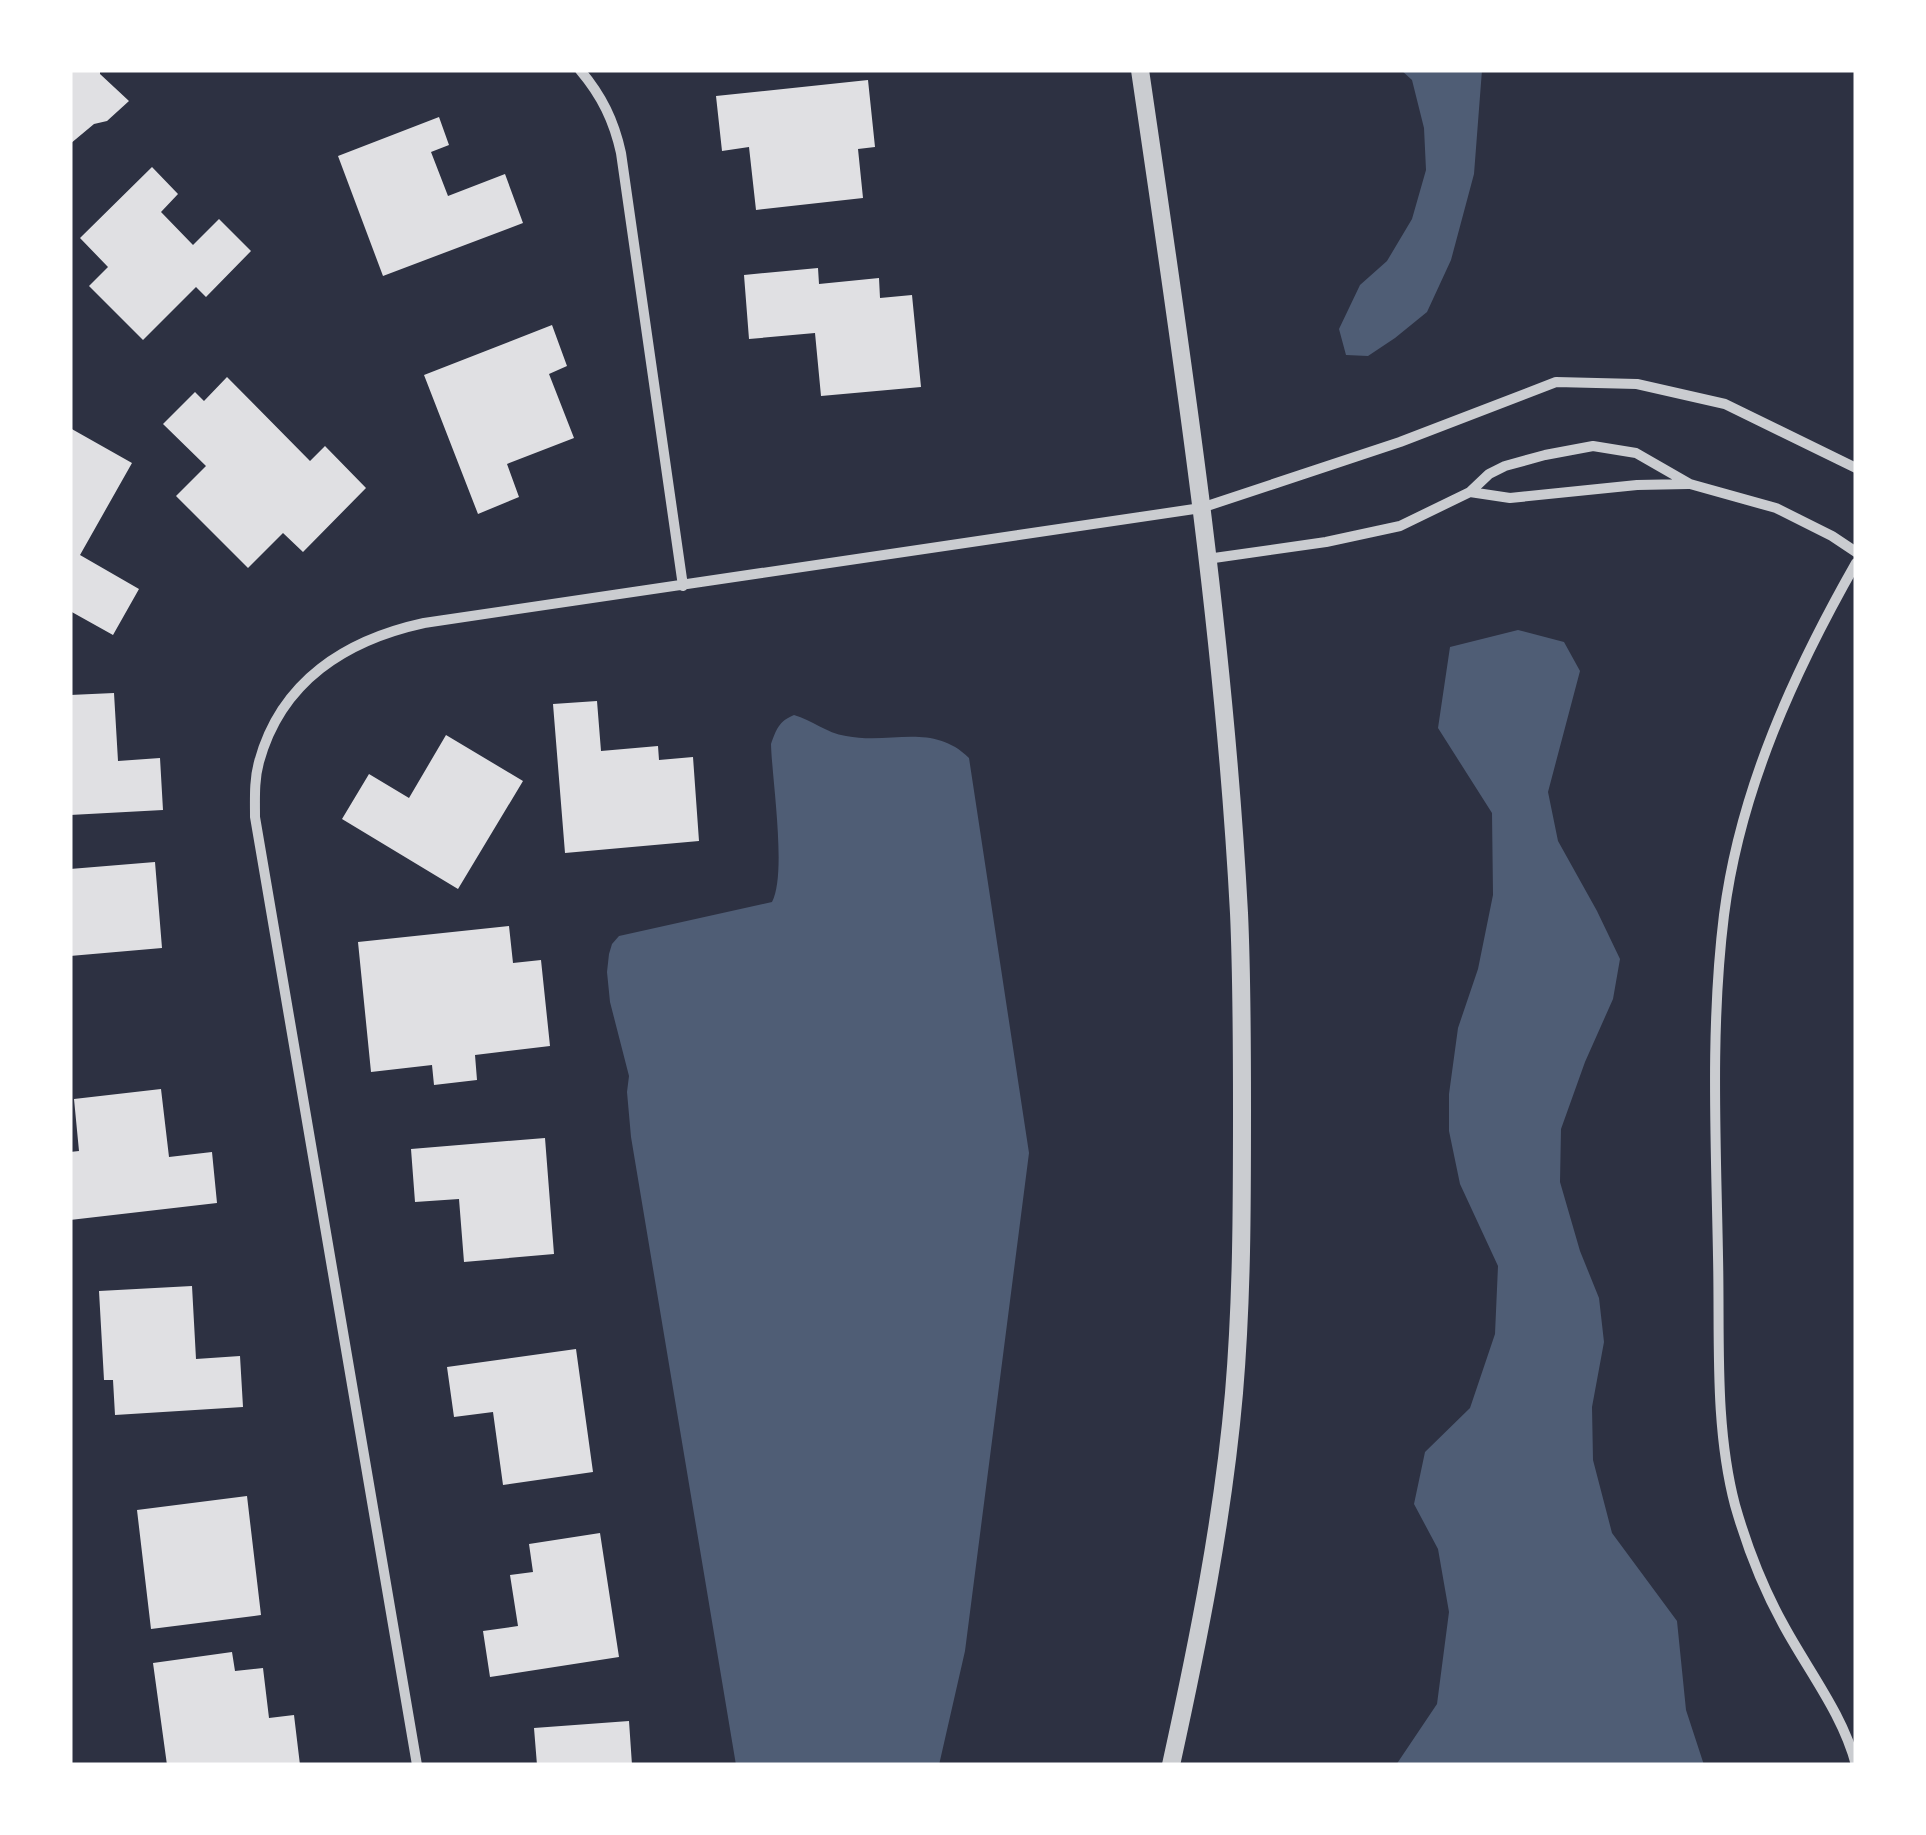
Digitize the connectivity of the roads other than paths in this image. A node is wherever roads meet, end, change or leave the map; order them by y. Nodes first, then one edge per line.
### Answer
1 (580, 70) edge
2 (1140, 70) edge
3 (1856, 468) edge
4 (1690, 484) junction
5 (1470, 492) junction
6 (1201, 508) junction
7 (1856, 552) edge
8 (1208, 559) junction
9 (1856, 563) edge
10 (683, 586) junction
11 (1856, 1764) edge
12 (418, 1765) edge
13 (1171, 1765) edge

1 - 10 street
2 - 6 street
3 - 6 street
4 - 5 street
4 - 5 street
4 - 7 street
5 - 8 street
6 - 8 street
6 - 10 street
8 - 13 street
9 - 11 street
10 - 12 street

